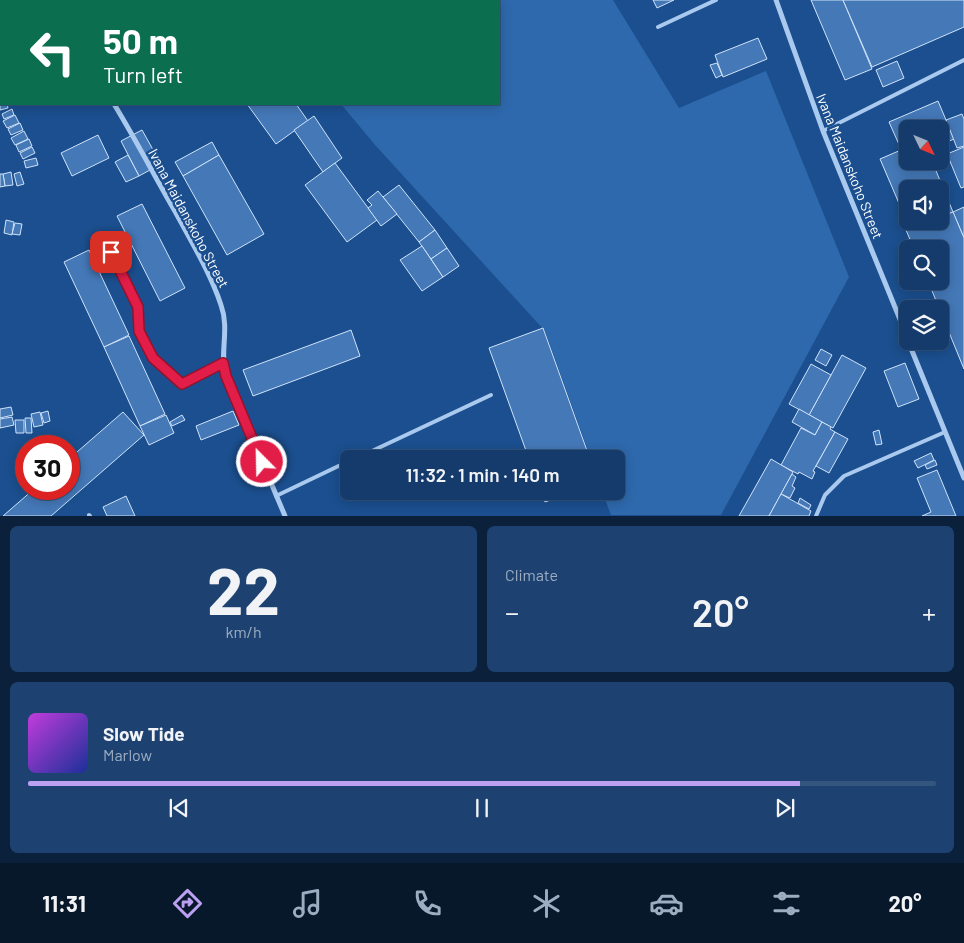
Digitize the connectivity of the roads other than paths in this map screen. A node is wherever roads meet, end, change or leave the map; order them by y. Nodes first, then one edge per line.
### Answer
1 (704, 0) edge
2 (716, 0) edge
3 (776, 0) edge
4 (706, 5) junction
5 (658, 28) dead end
6 (964, 60) edge
7 (115, 105) edge
8 (823, 130) junction
9 (111, 252) dead end
10 (899, 318) edge
11 (912, 350) edge
12 (223, 363) junction
13 (491, 395) dead end
14 (945, 432) junction
15 (373, 450) edge
16 (340, 466) edge
17 (964, 478) edge
18 (276, 496) junction
19 (285, 516) edge
20 (816, 516) edge

1 - 4 lane
2 - 4 lane
3 - 8 street, Ivana Maidanskoho Street
4 - 5 lane
6 - 8 lane
7 - 12 street, Ivana Maidanskoho Street
8 - 10 street, Ivana Maidanskoho Street
9 - 12 lane
11 - 14 street, Ivana Maidanskoho Street
12 - 18 street, Ivana Maidanskoho Street
13 - 15 lane
14 - 17 street, Ivana Maidanskoho Street
14 - 20 lane
16 - 18 lane
18 - 19 street, Ivana Maidanskoho Street

